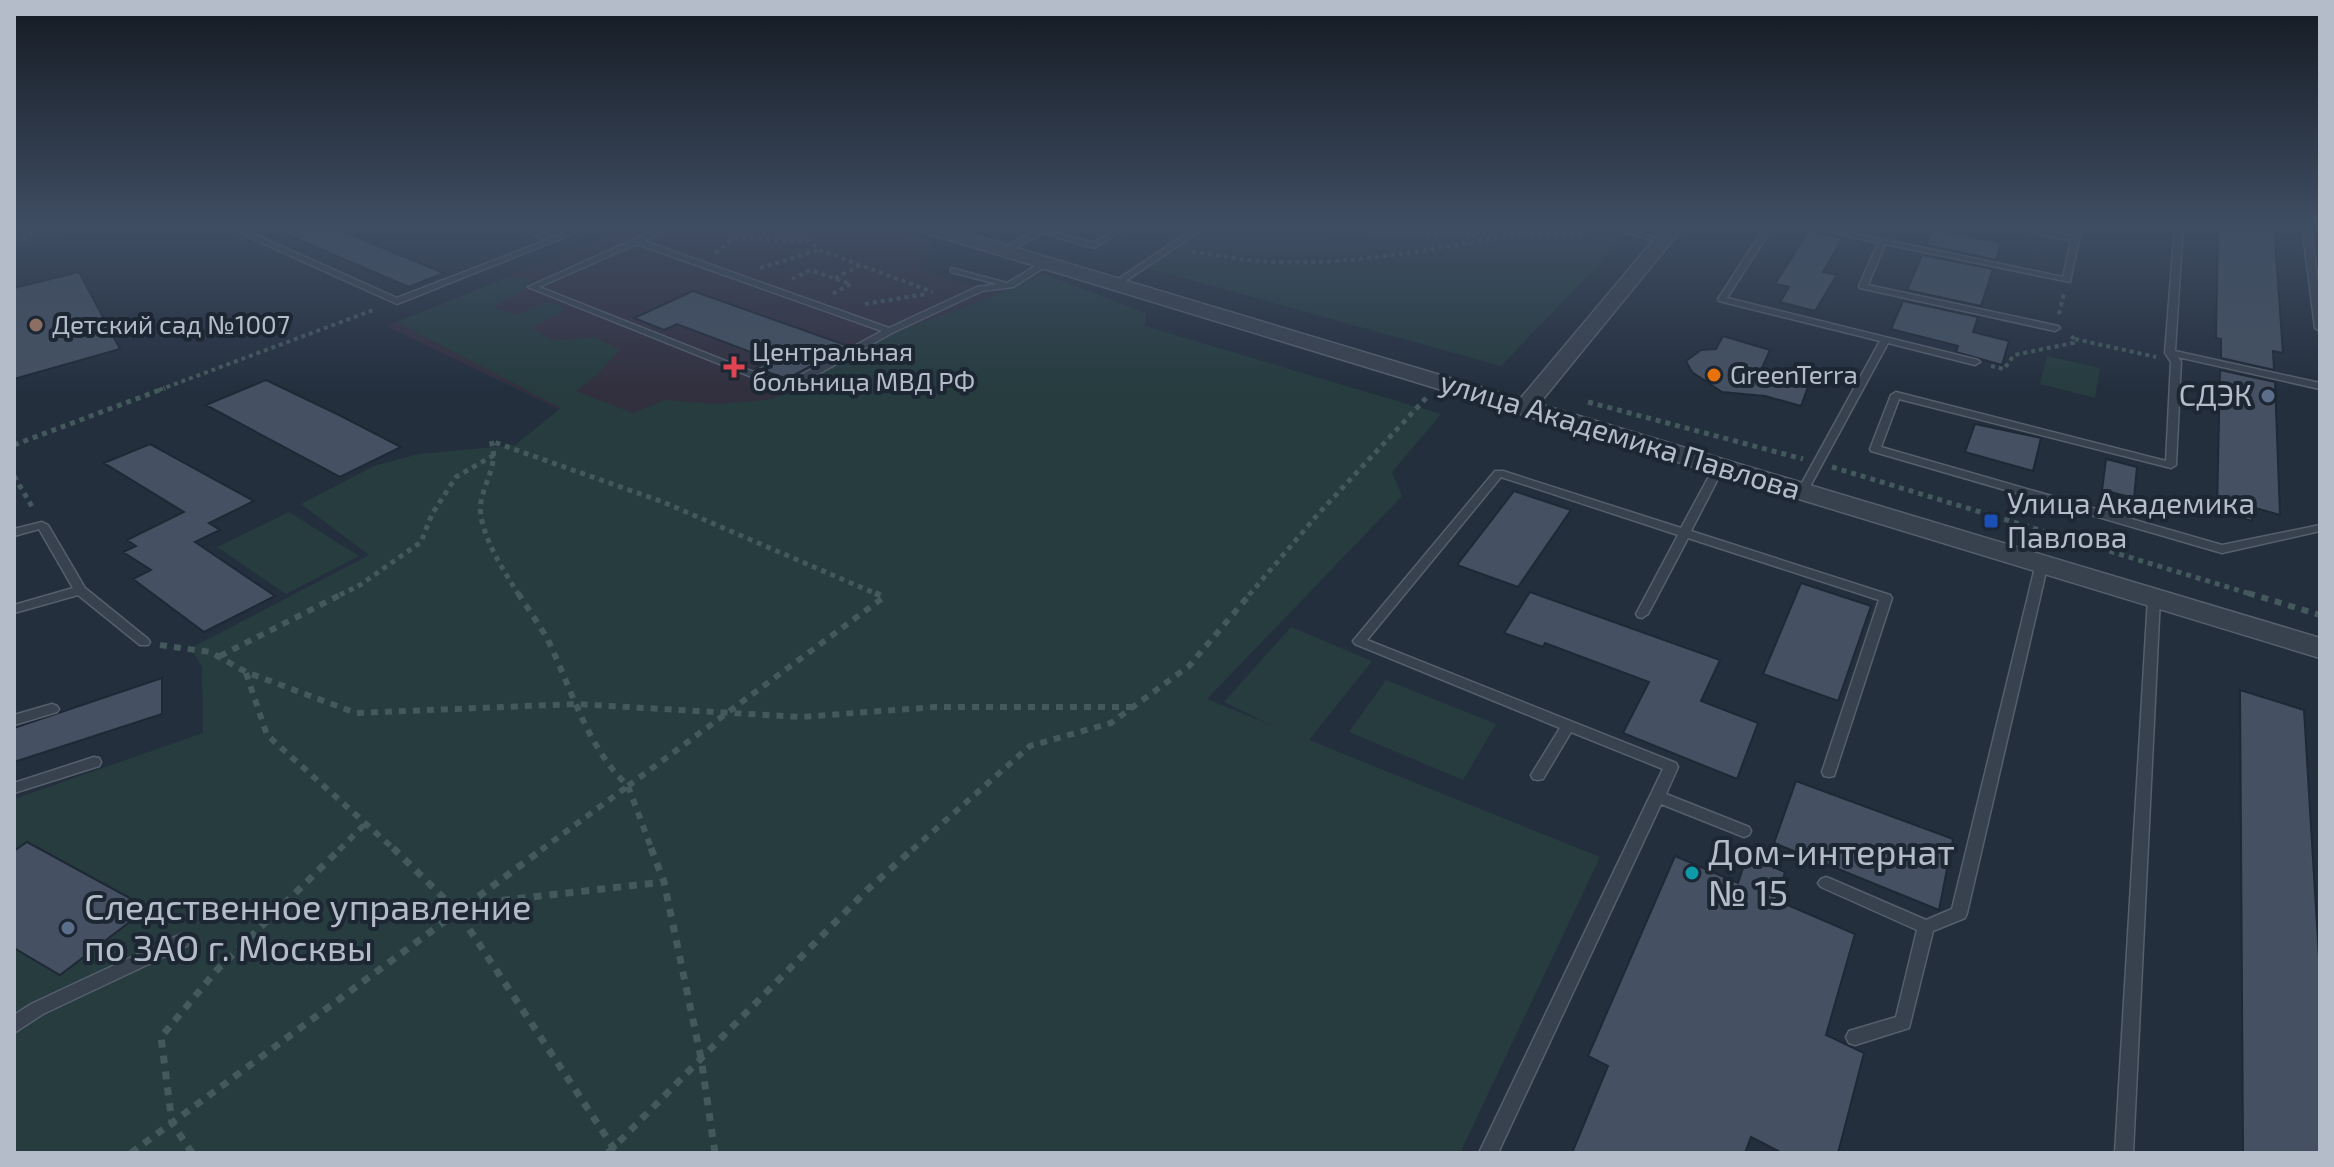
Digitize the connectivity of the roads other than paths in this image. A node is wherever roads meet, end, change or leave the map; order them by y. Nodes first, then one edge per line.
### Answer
1 (349, 279) edge
2 (452, 279) edge
3 (549, 279) edge
4 (745, 279) edge
5 (989, 279) edge
6 (1019, 279) edge
7 (1100, 279) edge
8 (1122, 279) edge
9 (1631, 279) edge
10 (1735, 279) edge
11 (1866, 279) edge
12 (2177, 279) edge
13 (2313, 279) edge
14 (1115, 284) junction
15 (1010, 285) junction
16 (2055, 328) dead end
17 (2320, 328) edge
18 (889, 331) junction
19 (1885, 340) junction
20 (2173, 357) junction
21 (1975, 362) dead end
22 (2320, 386) edge
23 (1525, 407) junction
24 (1719, 467) junction
25 (1802, 492) junction
26 (2320, 528) edge
27 (1685, 532) junction
28 (14, 533) edge
29 (2042, 563) junction
30 (80, 590) junction
31 (2154, 598) junction
32 (14, 609) edge
33 (1642, 614) dead end
34 (144, 642) road end
35 (2320, 648) edge
36 (52, 709) dead end
37 (14, 720) edge
38 (1569, 725) junction
39 (94, 762) dead end
40 (1829, 772) dead end
41 (1538, 775) dead end
42 (14, 788) edge
43 (1657, 796) junction
44 (1744, 831) dead end
45 (1826, 883) dead end
46 (1926, 927) junction
47 (181, 941) dead end
48 (14, 1025) edge
49 (1855, 1037) dead end
50 (1488, 1153) edge
51 (2124, 1153) edge

1 - 2 lane
3 - 18 lane
4 - 18 lane
5 - 15 lane
6 - 15 lane
7 - 14 street, улица Академика Павлова
8 - 14 lane
9 - 23 street
10 - 19 lane
11 - 16 lane
12 - 20 lane
13 - 17 lane
14 - 23 street, улица Академика Павлова
15 - 18 lane
19 - 21 lane
19 - 25 lane
20 - 22 lane
20 - 26 lane
23 - 24 street, улица Академика Павлова
24 - 25 street, улица Академика Павлова
24 - 27 lane
25 - 29 street, улица Академика Павлова
27 - 33 lane
27 - 38 lane
27 - 40 lane
28 - 30 lane
29 - 31 street, улица Академика Павлова
29 - 46 lane
30 - 32 lane
30 - 34 lane
31 - 35 street, улица Академика Павлова
31 - 51 lane
36 - 37 lane
38 - 41 lane
38 - 43 lane
39 - 42 lane
43 - 44 lane
43 - 50 lane
45 - 46 lane
46 - 49 lane
47 - 48 lane

